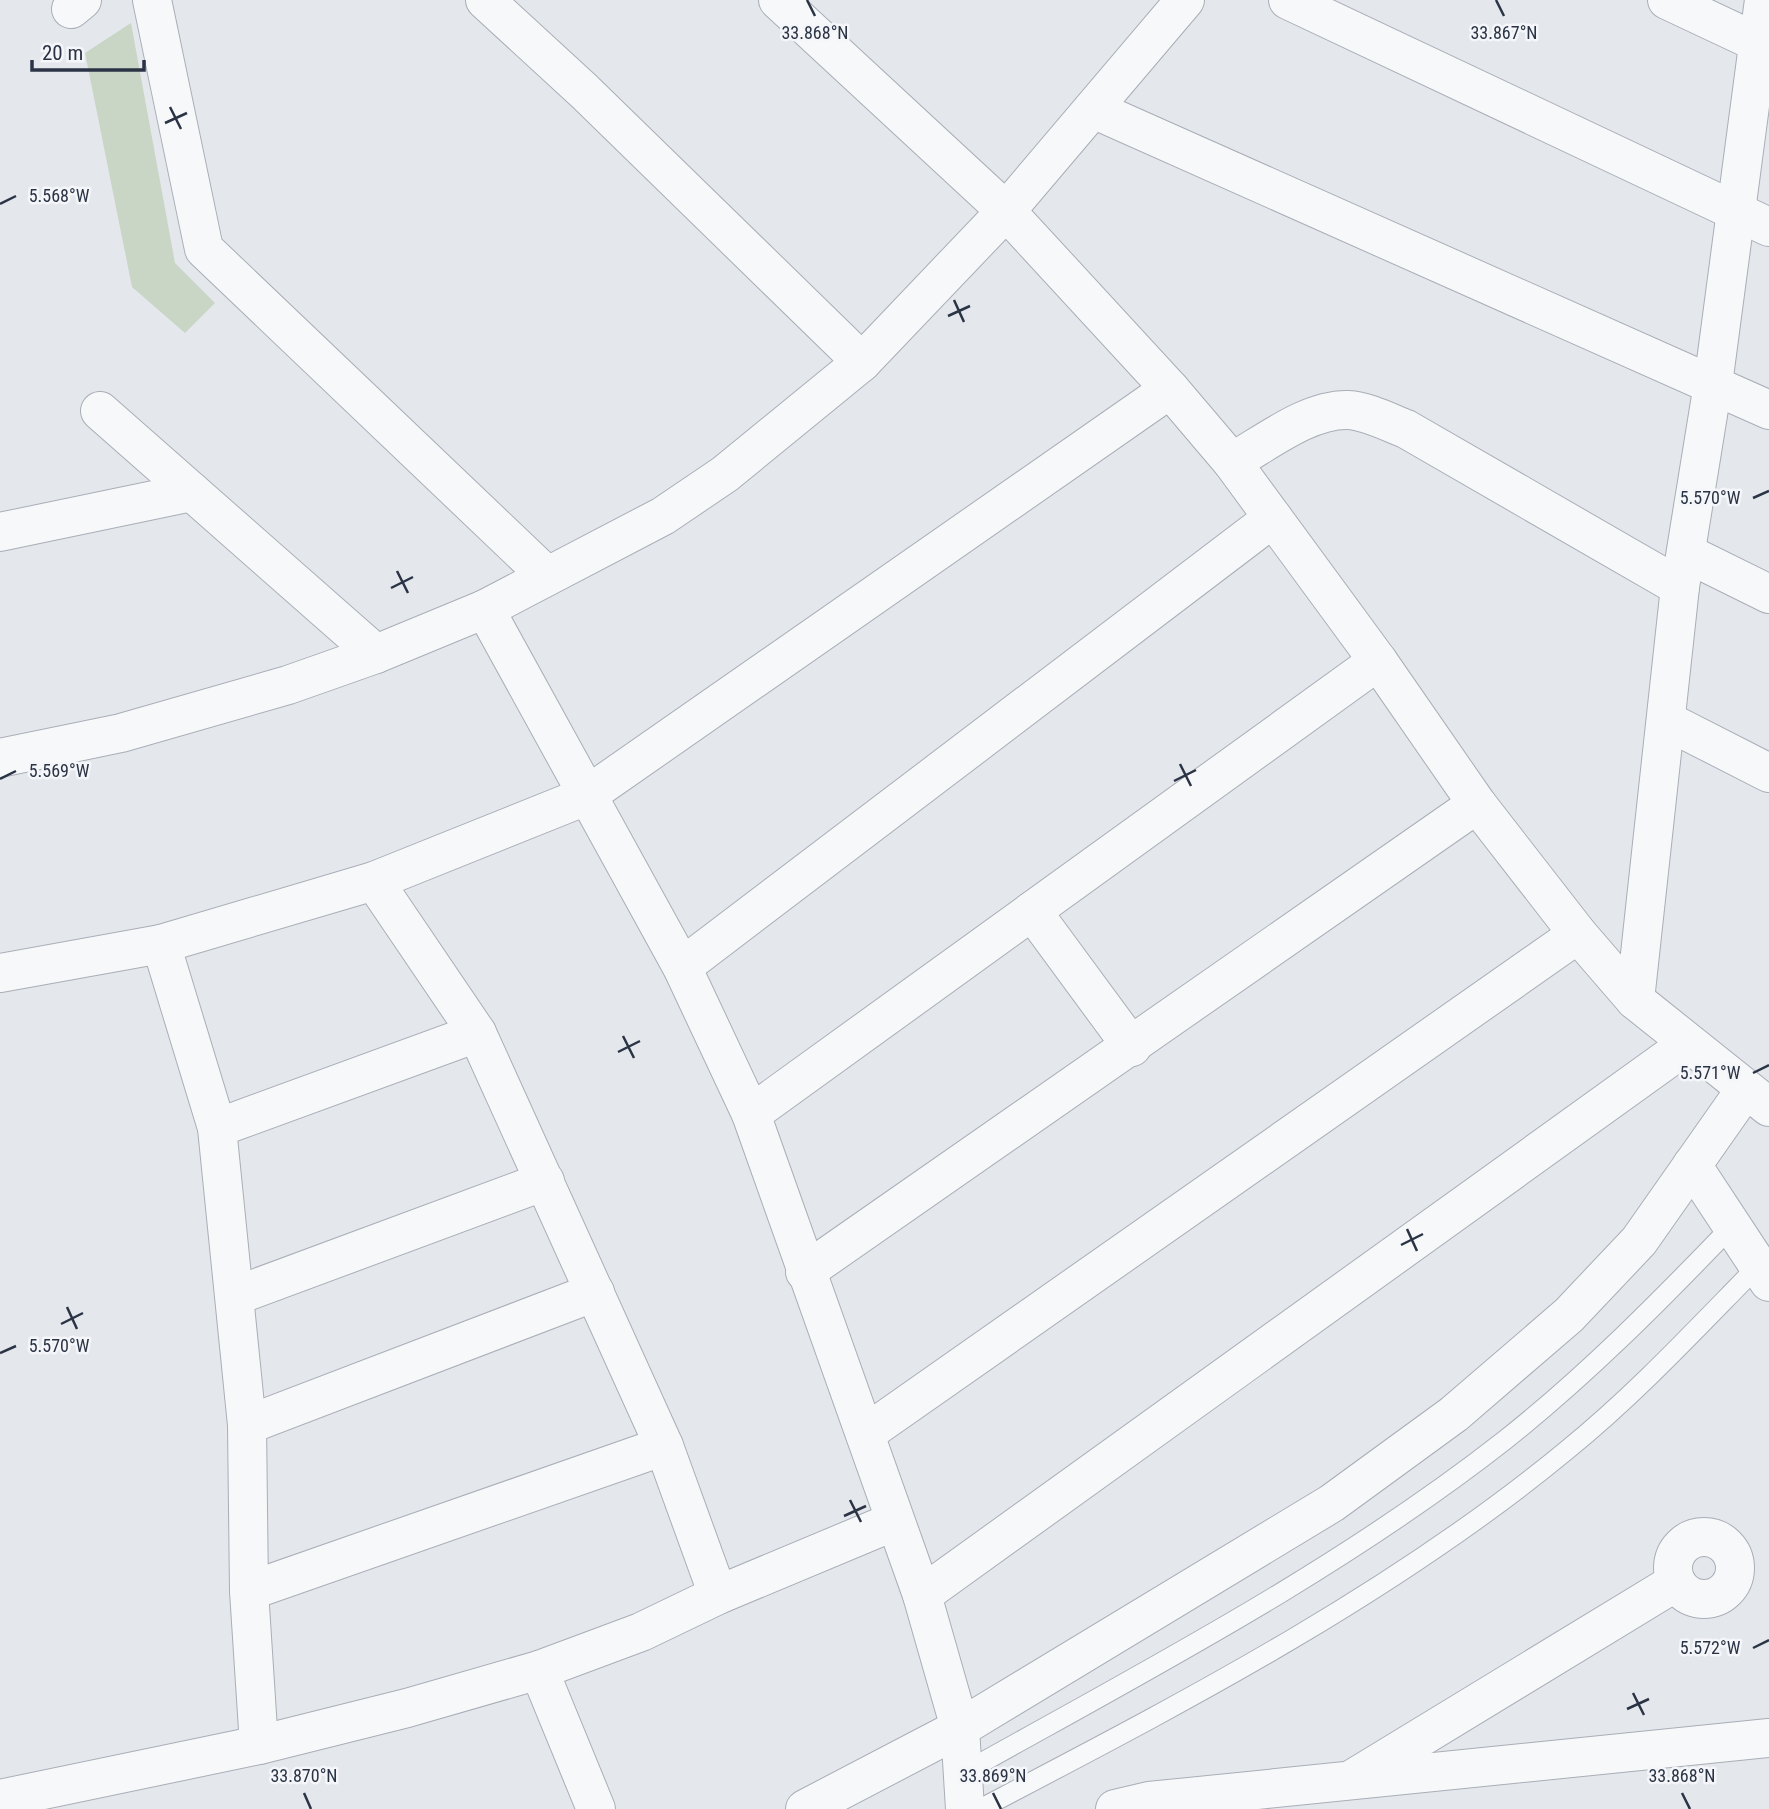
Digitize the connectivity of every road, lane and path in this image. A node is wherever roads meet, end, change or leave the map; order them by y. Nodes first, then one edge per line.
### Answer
1 (152, 0) edge
2 (485, 0) edge
3 (778, 0) edge
4 (1185, 0) edge
5 (1288, 0) edge
6 (1667, 0) edge
7 (1764, 0) edge
8 (1763, 45) edge
9 (1093, 109) junction
10 (1006, 211) junction
11 (1735, 212) junction
12 (1769, 227) edge
13 (862, 362) junction
14 (1713, 384) junction
15 (1170, 388) junction
16 (1769, 410) edge
17 (100, 411) dead end
18 (1233, 462) junction
19 (192, 492) junction
20 (1273, 518) junction
21 (0, 531) edge
22 (1683, 570) junction
23 (547, 576) junction
24 (1769, 594) edge
25 (485, 609) junction
26 (376, 654) junction
27 (1378, 661) junction
28 (1667, 721) junction
29 (0, 758) edge
30 (1769, 773) edge
31 (586, 796) junction
32 (1477, 804) junction
33 (374, 881) junction
34 (1032, 911) junction
35 (1578, 934) junction
36 (161, 944) junction
37 (682, 967) junction
38 (0, 973) edge
39 (1635, 1000) junction
40 (477, 1033) junction
41 (1688, 1045) junction
42 (1132, 1046) junction
43 (1757, 1098) edge
44 (751, 1114) junction
45 (217, 1128) junction
46 (1692, 1165) junction
47 (545, 1181) junction
48 (1732, 1226) junction
49 (805, 1272) junction
50 (1764, 1274) edge
51 (595, 1292) junction
52 (235, 1296) junction
53 (247, 1425) junction
54 (864, 1434) junction
55 (664, 1446) junction
56 (895, 1521) junction
57 (1675, 1582) dead end
58 (249, 1591) junction
59 (718, 1595) junction
60 (922, 1595) junction
61 (539, 1670) junction
62 (960, 1728) junction
63 (1769, 1738) edge
64 (259, 1745) junction
65 (1346, 1782) junction
66 (964, 1791) edge
67 (0, 1799) edge
68 (596, 1809) edge
69 (805, 1809) edge
70 (980, 1809) edge
71 (1115, 1809) edge

1 - 23 street
2 - 13 street
3 - 10 street
4 - 9 street
5 - 11 street
6 - 8 street
7 - 8 street
8 - 11 street
9 - 10 street
9 - 14 street
10 - 13 street
10 - 15 street
11 - 12 street
11 - 14 street
13 - 23 street
14 - 16 street
14 - 22 street
15 - 18 street
15 - 31 street
17 - 19 street
18 - 20 street
18 - 22 street
19 - 21 street
19 - 26 street
20 - 27 street
20 - 37 street
22 - 24 street
22 - 28 street
23 - 25 street
25 - 26 street
25 - 31 street
26 - 29 street
27 - 32 street
27 - 34 street
28 - 30 street
28 - 39 street
31 - 33 street
31 - 37 street
32 - 35 street
32 - 42 street
33 - 36 street
33 - 40 street
34 - 42 street
34 - 44 street
35 - 39 street
35 - 54 street
36 - 38 street
36 - 45 street
37 - 44 street
39 - 41 street
40 - 45 street
40 - 47 street
41 - 43 street
41 - 60 street
42 - 49 street
43 - 46 street
44 - 49 street
45 - 52 street
46 - 48 street
46 - 62 street
47 - 51 street
47 - 52 street
48 - 50 street
48 - 66 lane
49 - 54 street
50 - 70 lane
51 - 53 street
51 - 55 street
52 - 53 street
53 - 58 street
54 - 56 street
55 - 58 street
55 - 59 street
56 - 59 street
56 - 60 street
57 - 65 street
58 - 64 street
59 - 61 street
60 - 62 street
61 - 64 street
61 - 68 street
62 - 66 street
62 - 69 street
63 - 65 street
64 - 67 street
65 - 71 street

